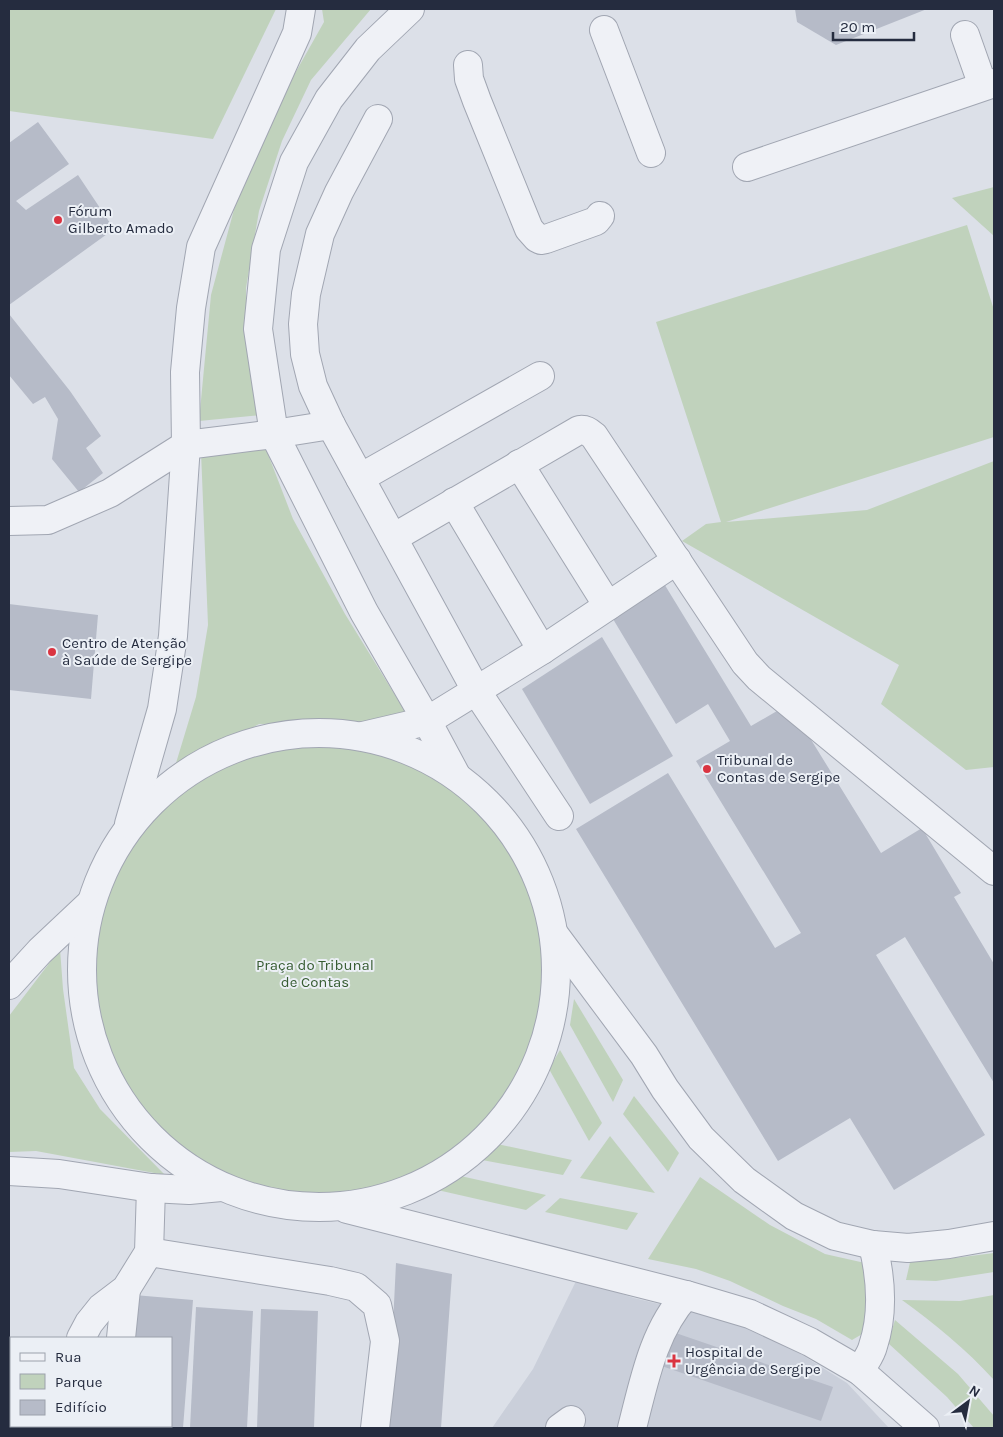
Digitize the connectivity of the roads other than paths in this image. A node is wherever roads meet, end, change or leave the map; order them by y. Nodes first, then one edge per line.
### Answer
1 (301, 9) edge
2 (410, 9) edge
3 (604, 30) dead end
4 (965, 35) dead end
5 (468, 65) dead end
6 (989, 84) edge
7 (378, 119) dead end
8 (651, 153) dead end
9 (747, 167) dead end
10 (600, 216) dead end
11 (540, 376) dead end
12 (331, 425) junction
13 (274, 434) junction
14 (186, 445) junction
15 (519, 464) junction
16 (360, 478) junction
17 (454, 502) junction
18 (9, 521) edge
19 (393, 538) junction
20 (677, 560) junction
21 (608, 606) junction
22 (542, 650) junction
23 (477, 692) junction
24 (427, 721) junction
25 (352, 738) junction
26 (457, 779) junction
27 (559, 816) dead end
28 (128, 827) junction
29 (994, 871) edge
30 (90, 904) junction
31 (554, 934) junction
32 (9, 985) edge
33 (9, 1171) edge
34 (221, 1187) junction
35 (151, 1188) junction
36 (341, 1207) junction
37 (994, 1236) edge
38 (873, 1244) junction
39 (149, 1252) junction
40 (126, 1289) junction
41 (686, 1295) junction
42 (82, 1337) edge
43 (121, 1337) edge
44 (860, 1371) junction
45 (374, 1428) edge
46 (632, 1428) edge
47 (925, 1428) edge

1 - 14 street
2 - 13 street
3 - 8 street
4 - 6 street
5 - 10 street
6 - 9 street
7 - 12 street
11 - 16 street
12 - 13 street
12 - 16 street
13 - 14 street
13 - 24 street
14 - 18 street
14 - 28 street
15 - 17 street
15 - 20 street
15 - 21 street
16 - 19 street
17 - 19 street
17 - 22 street
19 - 23 street
20 - 21 street
20 - 29 street
21 - 22 street
22 - 23 street
23 - 24 street
23 - 27 street
24 - 25 street
24 - 26 street
25 - 26 street
25 - 28 street
26 - 31 street
28 - 30 street
30 - 32 street
30 - 34 street
31 - 36 street
31 - 38 street
33 - 35 street
34 - 35 street
34 - 36 street
35 - 39 street
36 - 41 street
37 - 38 street
38 - 44 street
39 - 40 street
39 - 45 street
40 - 42 street
40 - 43 street
41 - 44 street
41 - 46 street
44 - 47 street

